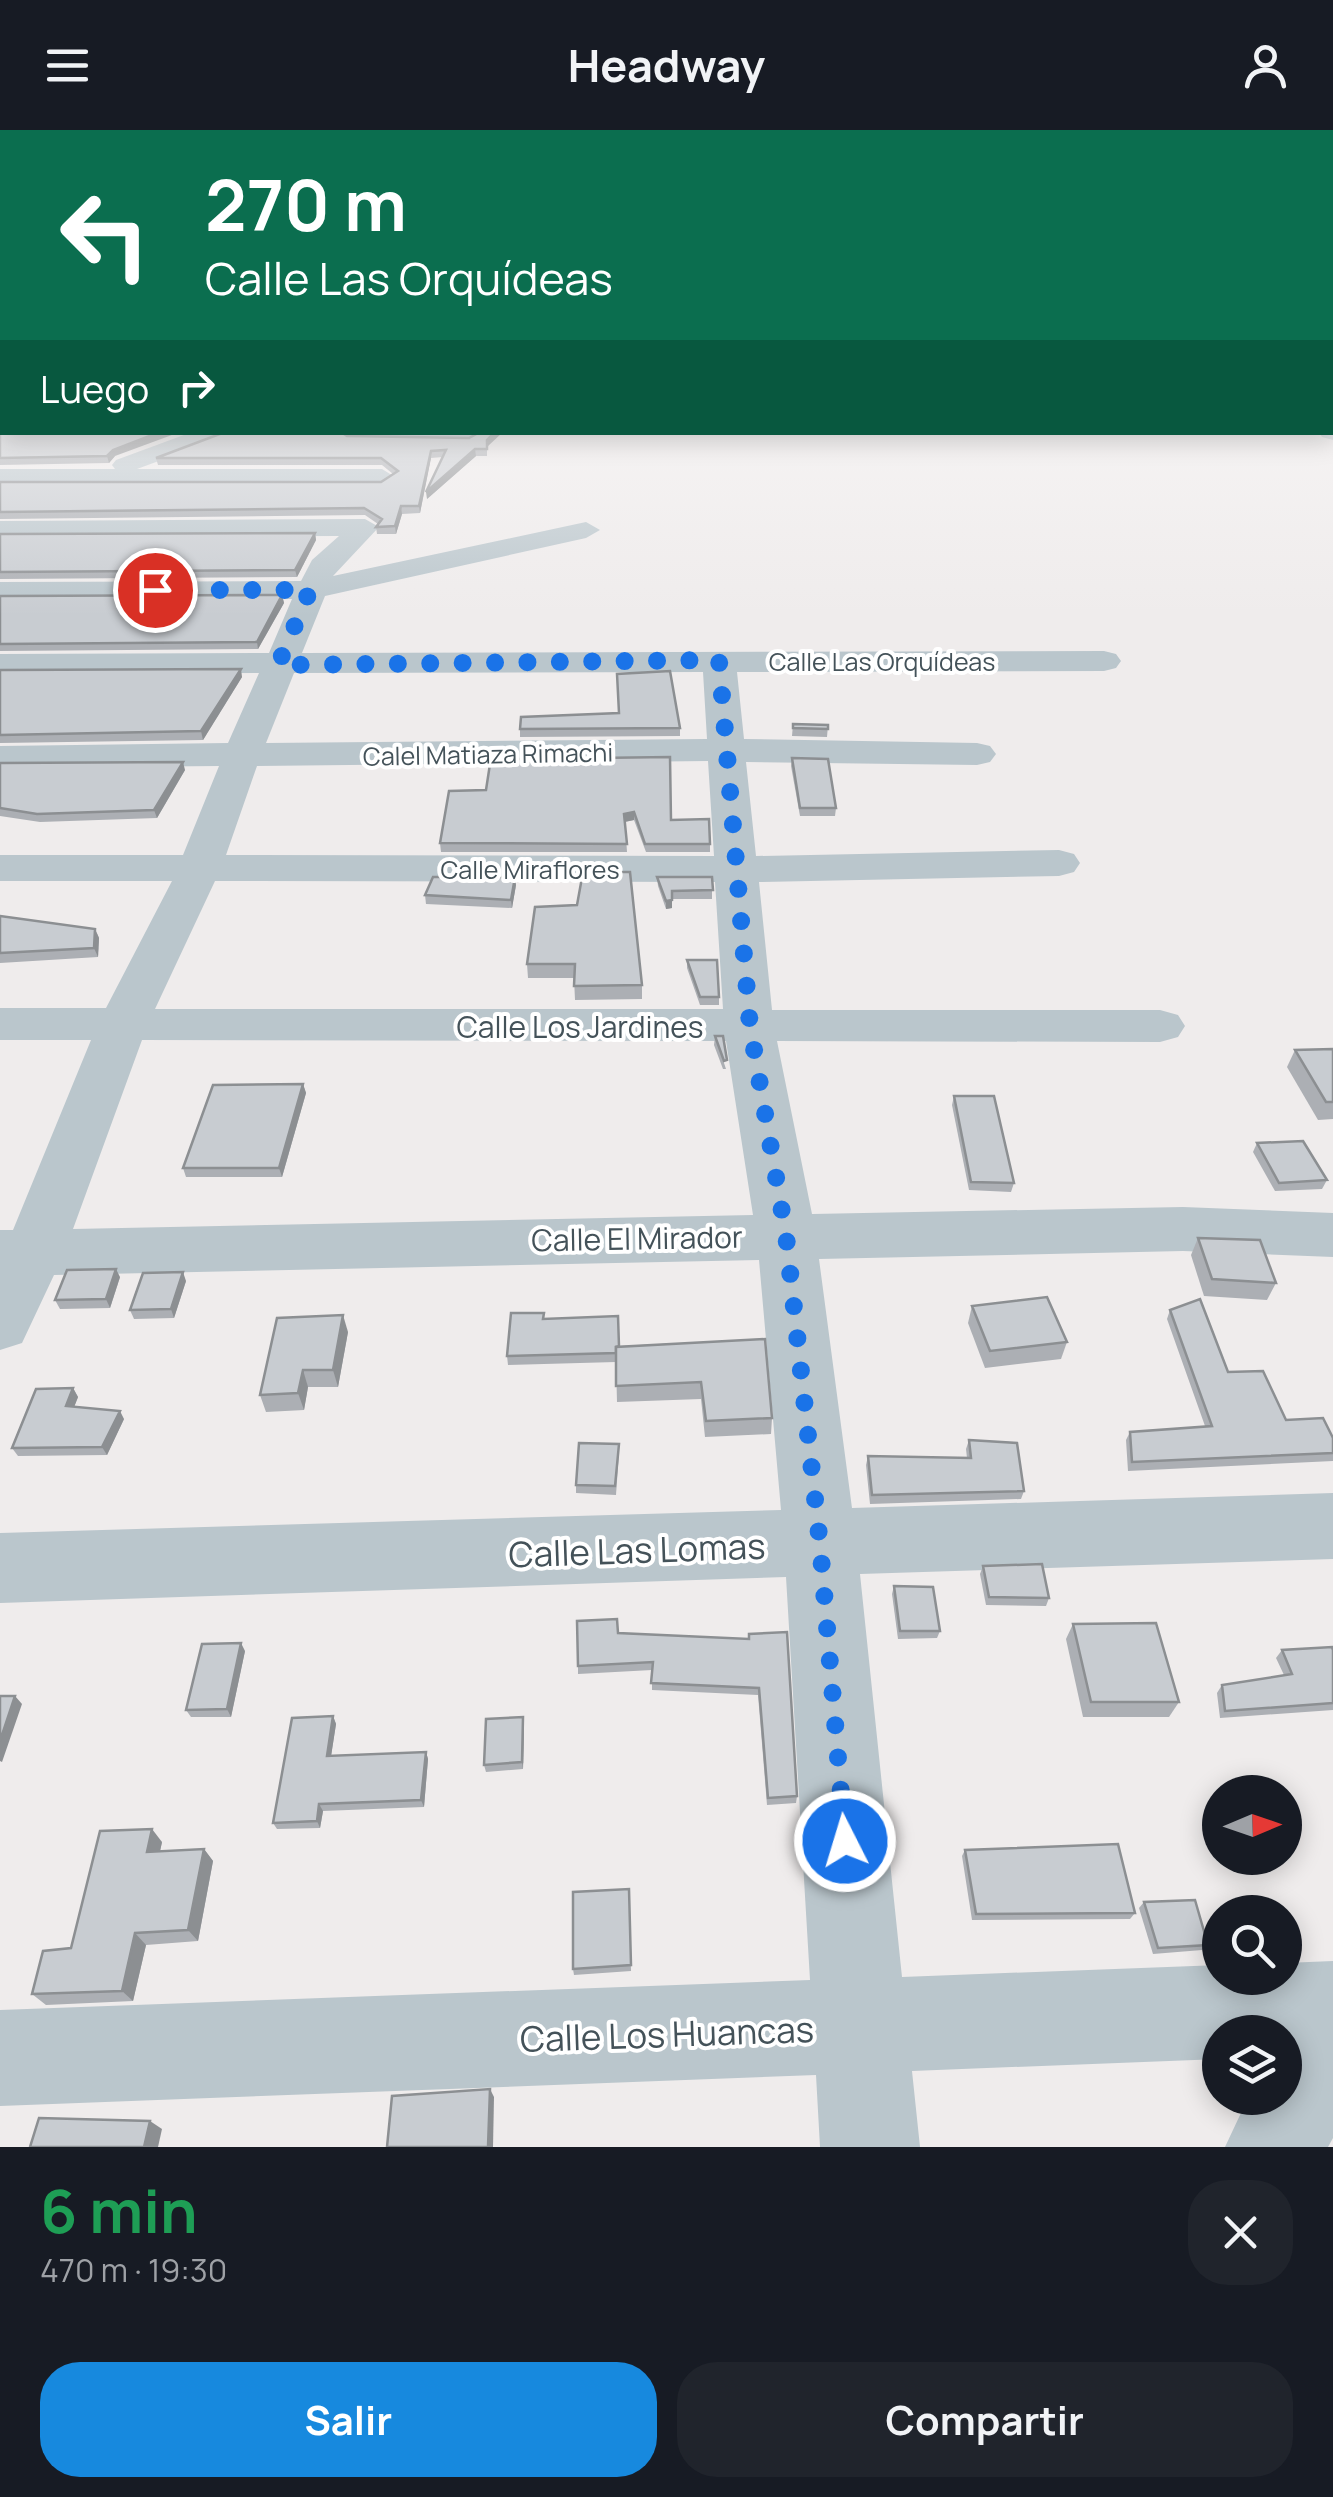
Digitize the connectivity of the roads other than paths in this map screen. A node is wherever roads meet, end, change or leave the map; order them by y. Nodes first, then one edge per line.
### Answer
1 (208, 435) edge
2 (0, 477) edge
3 (42, 477) junction
4 (98, 477) junction
5 (382, 477) edge
6 (0, 514) edge
7 (0, 529) edge
8 (586, 530) dead end
9 (310, 590) junction
10 (0, 591) edge
11 (719, 660) junction
12 (1104, 661) dead end
13 (0, 664) edge
14 (278, 665) junction
15 (726, 750) junction
16 (977, 754) dead end
17 (0, 757) edge
18 (241, 758) junction
19 (1059, 863) dead end
20 (0, 868) edge
21 (200, 868) junction
22 (738, 869) junction
23 (0, 1024) edge
24 (122, 1025) junction
25 (750, 1026) junction
26 (1160, 1026) dead end
27 (786, 1235) junction
28 (1333, 1235) edge
29 (17, 1253) edge
30 (0, 1325) edge
31 (1333, 1526) edge
32 (820, 1544) junction
33 (0, 1568) edge
34 (1333, 2008) edge
35 (861, 2026) junction
36 (1333, 2038) edge
37 (0, 2058) edge
38 (870, 2147) edge
39 (1274, 2147) edge

1 - 4 street
2 - 3 street
3 - 4 street
3 - 6 street
4 - 5 street
7 - 9 street
8 - 9 street
9 - 10 street
9 - 14 street
11 - 12 street, Calle Las Orquídeas
11 - 14 street, Calle Las Orquídeas
11 - 15 street
13 - 14 street, Calle Las Orquídeas
14 - 18 street
15 - 16 street, Calel Matiaza Rimachi
15 - 18 street, Calel Matiaza Rimachi
15 - 22 street
17 - 18 street, Calel Matiaza Rimachi
18 - 21 street
19 - 22 street, Calle Miraflores
20 - 21 street, Calle Miraflores
21 - 22 street, Calle Miraflores
21 - 24 street
22 - 25 street
23 - 24 street, Calle Los Jardines
24 - 25 street, Calle Los Jardines
24 - 29 street
25 - 26 street, Calle Los Jardines
25 - 27 street
27 - 28 street, Calle El Mirador
27 - 29 street, Calle El Mirador
27 - 32 street
29 - 30 street
31 - 32 street, Calle Las Lomas
32 - 33 street, Calle Las Lomas
32 - 35 street
34 - 35 street, Calle Los Huancas
35 - 37 street, Calle Los Huancas
35 - 38 street
36 - 39 street

